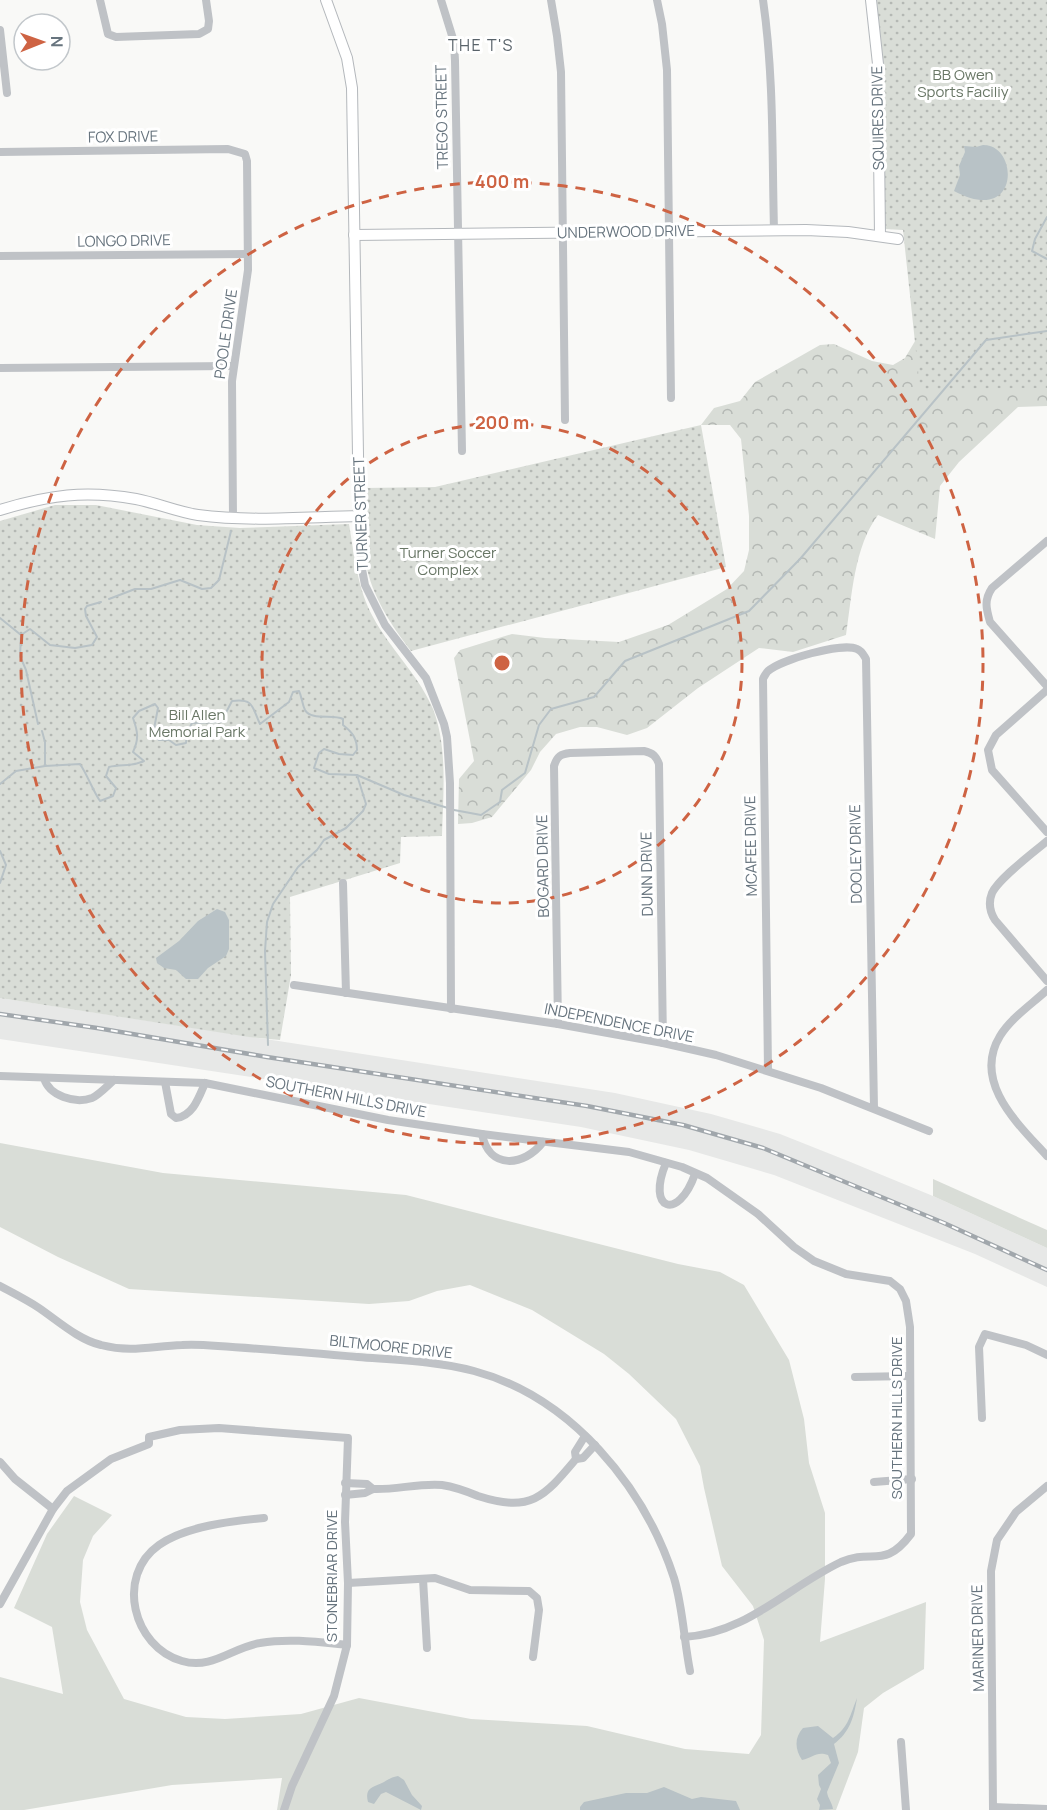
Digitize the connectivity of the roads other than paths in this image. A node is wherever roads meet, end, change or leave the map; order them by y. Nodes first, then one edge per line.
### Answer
1 (100, 0) edge
2 (206, 0) edge
3 (326, 0) edge
4 (441, 0) edge
5 (551, 0) edge
6 (657, 0) edge
7 (763, 0) edge
8 (871, 0) edge
9 (0, 30) edge
10 (1, 42) edge
11 (7, 93) dead end
12 (0, 152) edge
13 (245, 154) joint
14 (774, 230) junction
15 (669, 231) junction
16 (564, 232) junction
17 (459, 234) junction
18 (354, 235) junction
19 (880, 236) junction
20 (898, 239) dead end
21 (248, 254) junction
22 (0, 256) edge
23 (233, 366) junction
24 (0, 368) edge
25 (671, 398) dead end
26 (566, 420) dead end
27 (462, 451) dead end
28 (0, 510) edge
29 (359, 516) junction
30 (233, 518) junction
31 (1047, 541) edge
32 (812, 654) joint
33 (1047, 688) edge
34 (605, 752) joint
35 (1047, 832) edge
36 (1047, 841) edge
37 (343, 883) dead end
38 (1047, 981) edge
39 (294, 985) dead end
40 (1047, 990) edge
41 (346, 993) junction
42 (452, 1009) junction
43 (558, 1024) junction
44 (663, 1043) junction
45 (768, 1071) junction
46 (0, 1076) edge
47 (44, 1078) junction
48 (114, 1080) junction
49 (165, 1082) junction
50 (206, 1083) junction
51 (874, 1108) junction
52 (929, 1131) dead end
53 (482, 1134) junction
54 (1047, 1141) edge
55 (543, 1142) junction
56 (1039, 1148) junction
57 (1047, 1156) edge
58 (666, 1163) junction
59 (695, 1174) junction
60 (0, 1286) edge
61 (1047, 1355) edge
62 (909, 1376) junction
63 (855, 1377) dead end
64 (982, 1418) dead end
65 (585, 1436) junction
66 (595, 1445) junction
67 (576, 1459) junction
68 (0, 1462) edge
69 (912, 1479) junction
70 (874, 1482) dead end
71 (345, 1483) junction
72 (1047, 1486) edge
73 (373, 1489) junction
74 (345, 1495) junction
75 (53, 1509) junction
76 (264, 1518) dead end
77 (423, 1579) junction
78 (348, 1583) junction
79 (0, 1604) edge
80 (684, 1637) junction
81 (347, 1645) junction
82 (427, 1648) dead end
83 (533, 1657) dead end
84 (690, 1671) dead end
85 (901, 1742) dead end
86 (993, 1809) edge
87 (1047, 1809) edge
88 (284, 1810) edge
89 (906, 1810) edge

1 - 2 street
3 - 18 street, TURNER STREET
4 - 17 street, TREGO STREET
5 - 16 street
6 - 15 street
7 - 14 street
8 - 19 street, SQUIRES DRIVE
9 - 10 street
10 - 11 street
12 - 13 street, FOX DRIVE
13 - 21 street, POOLE DRIVE
14 - 15 street, UNDERWOOD DRIVE
14 - 19 street, UNDERWOOD DRIVE
15 - 16 street, UNDERWOOD DRIVE
15 - 25 street
16 - 17 street, UNDERWOOD DRIVE
16 - 26 street
17 - 18 street, UNDERWOOD DRIVE
17 - 27 street, TREGO STREET
18 - 29 street, TURNER STREET
19 - 20 street, UNDERWOOD DRIVE
21 - 22 street, LONGO DRIVE
21 - 23 street, POOLE DRIVE
23 - 24 street
23 - 30 street, POOLE DRIVE
28 - 30 street
29 - 30 street
29 - 42 street, TURNER STREET
31 - 33 street
32 - 45 street, MCAFEE DRIVE
32 - 51 street, DOOLEY DRIVE
33 - 35 street
34 - 43 street, BOGARD DRIVE
34 - 44 street, DUNN DRIVE
36 - 38 street
37 - 41 street
39 - 41 street, INDEPENDENCE DRIVE
40 - 56 street
41 - 42 street, INDEPENDENCE DRIVE
42 - 43 street, INDEPENDENCE DRIVE
43 - 44 street, INDEPENDENCE DRIVE
44 - 45 street, INDEPENDENCE DRIVE
45 - 51 street, INDEPENDENCE DRIVE
46 - 47 street, SOUTHERN HILLS DRIVE
47 - 48 street, SOUTHERN HILLS DRIVE
47 - 48 street
48 - 49 street, SOUTHERN HILLS DRIVE
49 - 50 street, SOUTHERN HILLS DRIVE
49 - 50 street
50 - 53 street, SOUTHERN HILLS DRIVE
51 - 52 street, INDEPENDENCE DRIVE
53 - 55 street, SOUTHERN HILLS DRIVE
53 - 55 street
54 - 56 street
55 - 58 street, SOUTHERN HILLS DRIVE
56 - 57 street
58 - 59 street, SOUTHERN HILLS DRIVE
58 - 59 street
59 - 62 street, SOUTHERN HILLS DRIVE
60 - 65 street, BILTMOORE DRIVE
61 - 64 street
62 - 63 street
62 - 69 street, SOUTHERN HILLS DRIVE
65 - 66 street, BILTMOORE DRIVE
65 - 67 street
66 - 67 street
66 - 80 street, BILTMOORE DRIVE
67 - 73 street
68 - 75 street
69 - 70 street
69 - 80 street, SOUTHERN HILLS DRIVE
71 - 73 street
71 - 74 street, STONEBRIAR DRIVE
71 - 75 street, STONEBRIAR DRIVE
72 - 86 street, MARINER DRIVE
73 - 74 street
74 - 78 street, STONEBRIAR DRIVE
75 - 79 street
76 - 81 street
77 - 78 street
77 - 82 street
77 - 83 street
78 - 81 street, STONEBRIAR DRIVE
80 - 84 street, BILTMOORE DRIVE
81 - 88 street, STONEBRIAR DRIVE
85 - 89 street
86 - 87 street

